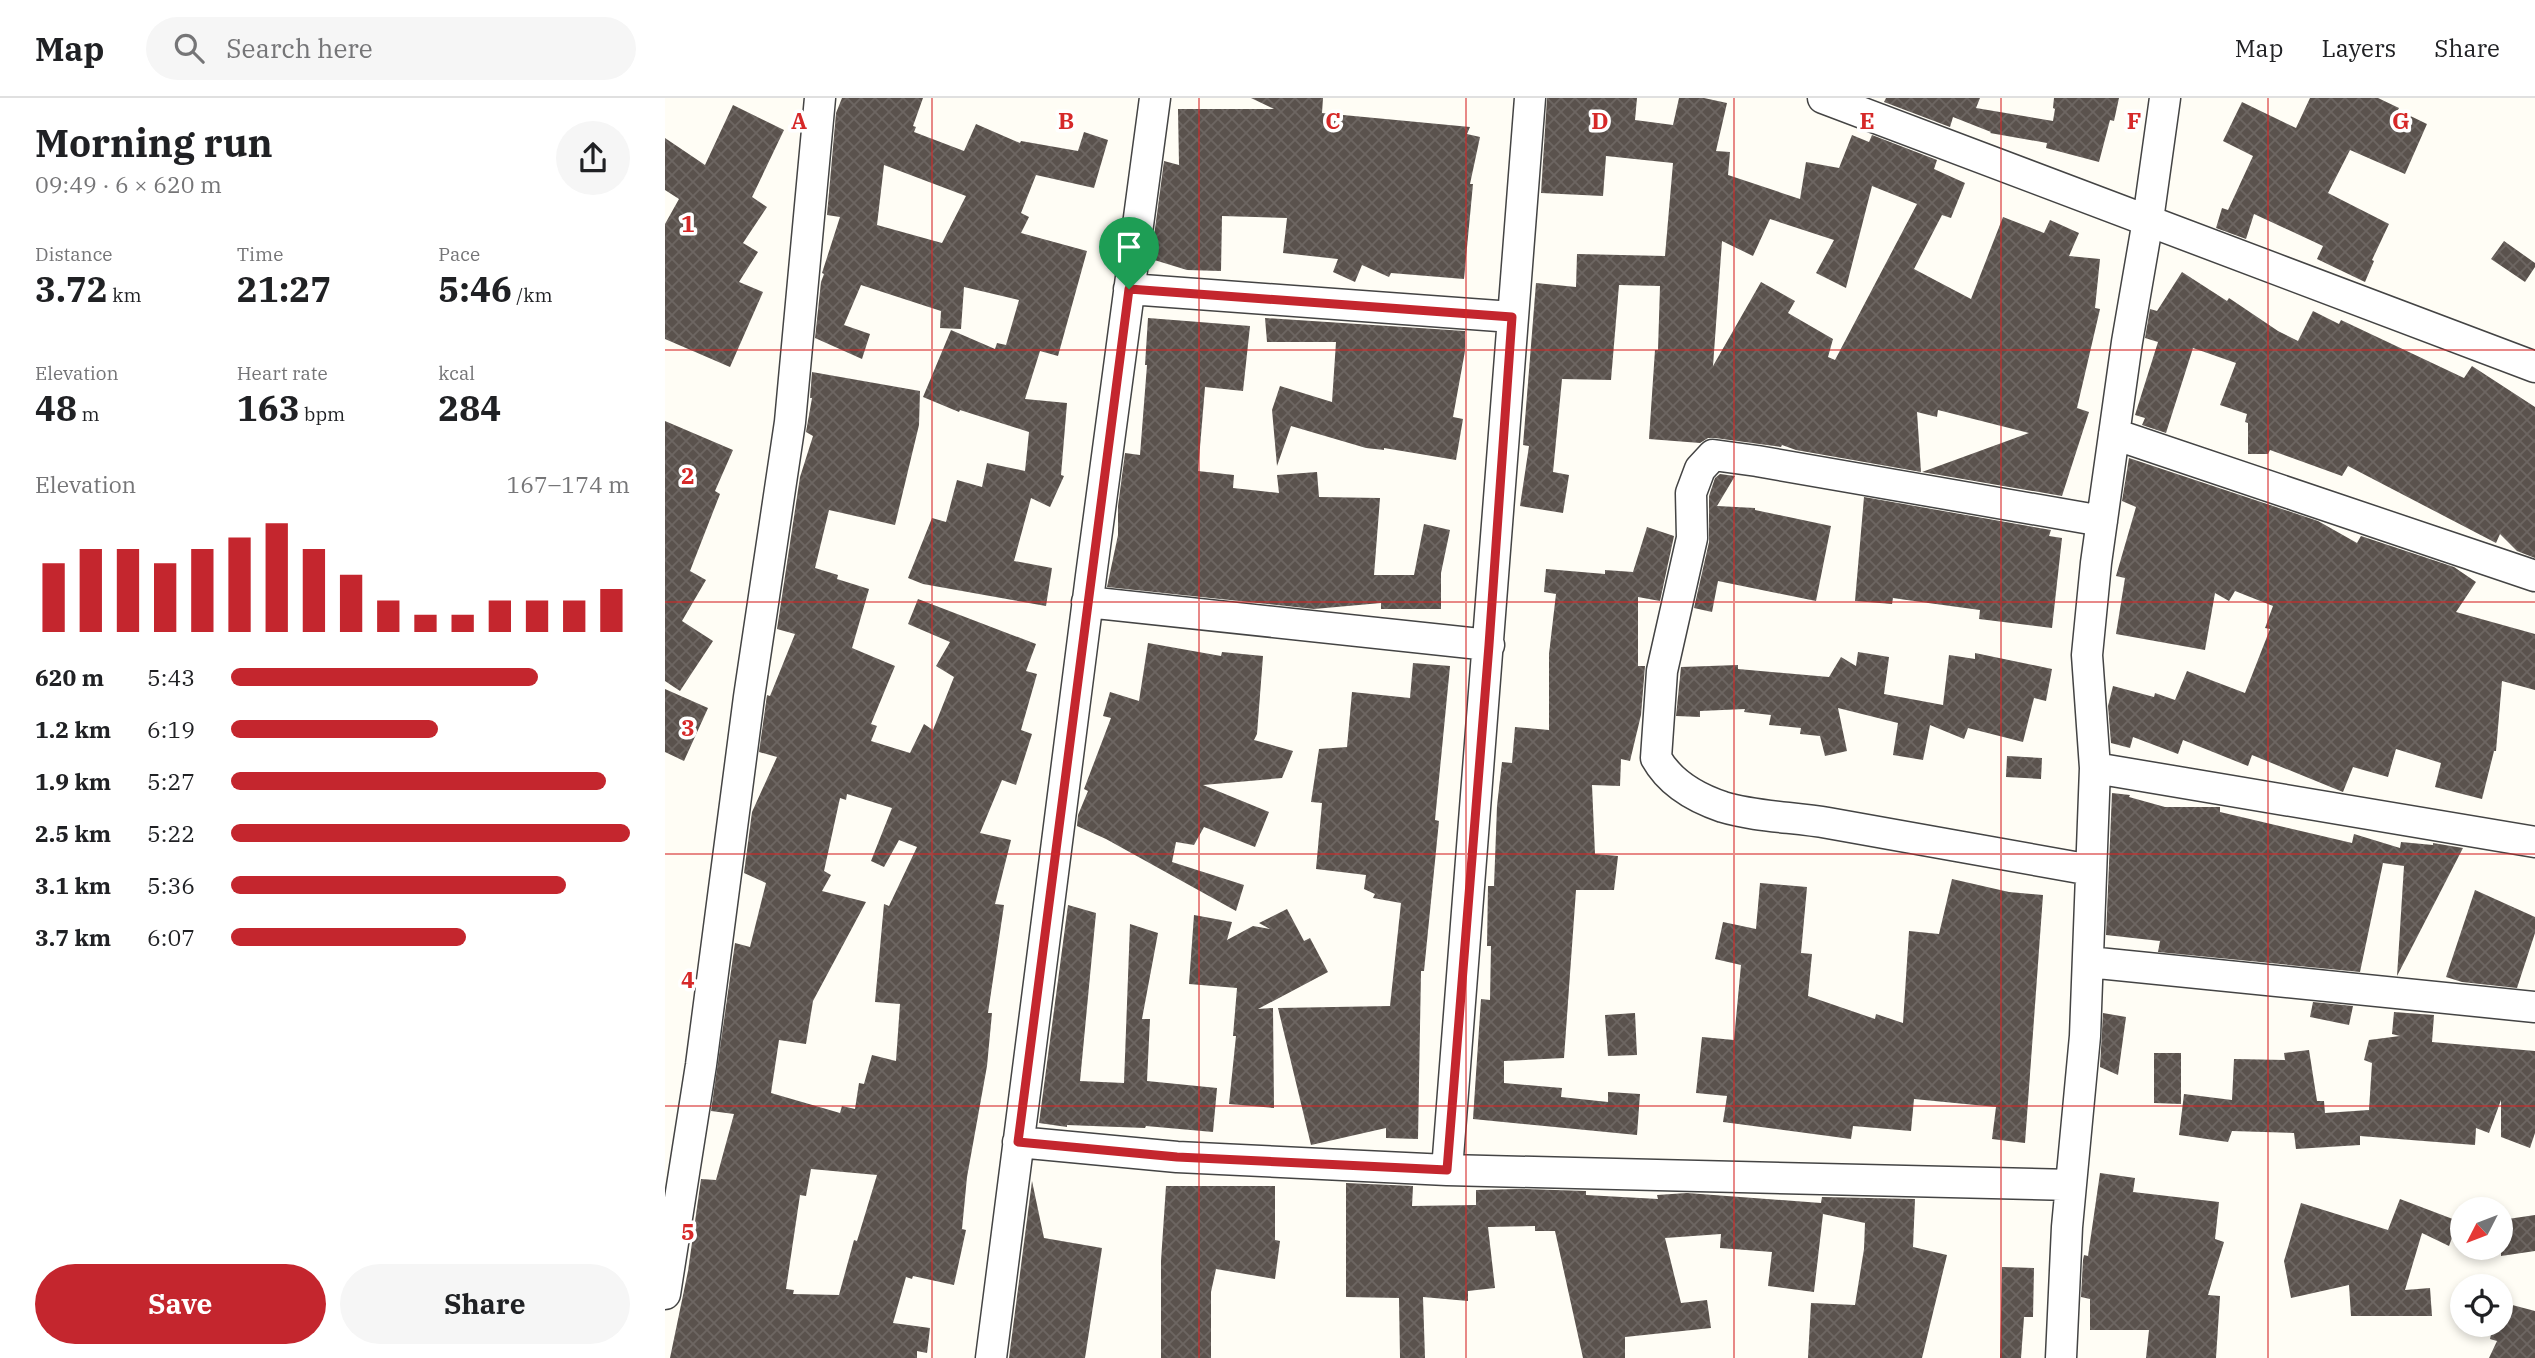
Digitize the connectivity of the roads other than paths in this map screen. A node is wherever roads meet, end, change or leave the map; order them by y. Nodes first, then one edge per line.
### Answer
1 (820, 98) edge
2 (1155, 98) edge
3 (1529, 98) edge
4 (1823, 98) edge
5 (2165, 98) edge
6 (2148, 220) junction
7 (1129, 289) junction
8 (1512, 317) junction
9 (2535, 367) edge
10 (2114, 434) junction
11 (2102, 521) junction
12 (2535, 576) edge
13 (1087, 602) junction
14 (1489, 645) junction
15 (2095, 768) junction
16 (2535, 842) edge
17 (2091, 870) junction
18 (2088, 962) junction
19 (2535, 1007) edge
20 (1018, 1142) junction
21 (1447, 1170) junction
22 (2071, 1185) junction
23 (665, 1294) edge
24 (991, 1358) edge
25 (2061, 1358) edge

1 - 23 street
2 - 7 street
3 - 8 street
4 - 6 street
5 - 6 street
6 - 9 street
6 - 10 street
7 - 8 street
7 - 13 street
8 - 14 street
10 - 11 street
10 - 12 street
11 - 15 street
11 - 17 street
13 - 14 street
13 - 20 street
14 - 21 street
15 - 16 street
15 - 17 street
17 - 18 street
18 - 19 street
18 - 22 street
20 - 21 street
20 - 24 street
21 - 22 street
22 - 25 street

